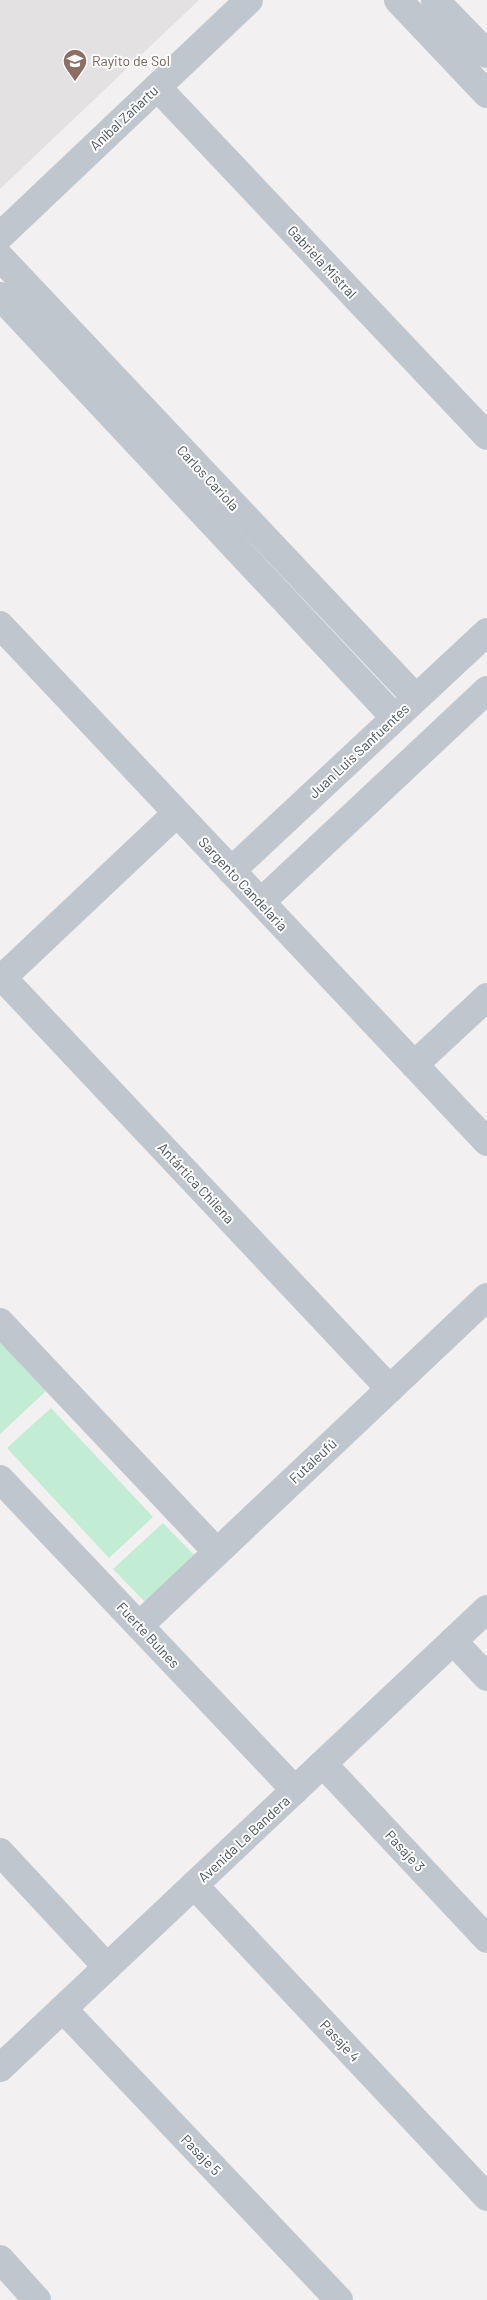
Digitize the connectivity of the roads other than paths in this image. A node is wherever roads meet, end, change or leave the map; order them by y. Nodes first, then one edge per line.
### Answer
1 (249, 0) edge
2 (398, 0) edge
3 (435, 0) edge
4 (487, 54) edge
5 (157, 87) junction
6 (487, 94) edge
7 (0, 236) edge
8 (0, 257) edge
9 (0, 296) edge
10 (487, 436) edge
11 (487, 632) edge
12 (4, 638) edge
13 (487, 690) edge
14 (416, 698) junction
15 (395, 718) junction
16 (177, 813) junction
17 (232, 871) junction
18 (261, 902) junction
19 (1, 979) edge
20 (487, 996) edge
21 (414, 1065) junction
22 (487, 1142) edge
23 (487, 1298) edge
24 (0, 1322) edge
25 (390, 1388) junction
26 (0, 1479) edge
27 (217, 1552) junction
28 (487, 1609) edge
29 (139, 1626) junction
30 (453, 1641) junction
31 (487, 1677) edge
32 (323, 1764) junction
33 (295, 1790) junction
34 (0, 1852) edge
35 (194, 1886) junction
36 (487, 1939) edge
37 (107, 1967) junction
38 (63, 2009) junction
39 (0, 2068) edge
40 (487, 2197) edge
41 (4, 2271) edge
42 (37, 2300) edge
43 (339, 2300) edge

1 - 5 street, Aníbal Zañartu
2 - 6 street
3 - 4 street
5 - 7 street, Aníbal Zañartu
5 - 10 street, Gabriela Mistral
8 - 14 street, Carlos Cariola
9 - 15 street, Carlos Cariola
11 - 14 street, Juan Luis Sanfuentes
12 - 16 street, Sargento Candelaria
13 - 18 street
14 - 15 street, Juan Luis Sanfuentes
15 - 17 street, Juan Luis Sanfuentes
16 - 17 street, Sargento Candelaria
16 - 19 street
17 - 18 street, Sargento Candelaria
18 - 21 street, Sargento Candelaria
19 - 25 street, Antártica Chilena
20 - 21 street
21 - 22 street, Sargento Candelaria
23 - 25 street, Futaleufú
24 - 27 street
25 - 27 street, Futaleufú
26 - 29 street, Fuerte Bulnes
27 - 29 street, Futaleufú
28 - 30 street, Avenida La Bandera
29 - 33 street, Fuerte Bulnes
30 - 31 street
30 - 32 street, Avenida La Bandera
32 - 33 street, Avenida La Bandera
32 - 36 street, Pasaje 3
33 - 35 street, Avenida La Bandera
34 - 37 street
35 - 37 street, Avenida La Bandera
35 - 40 street, Pasaje 4
37 - 38 street, Avenida La Bandera
38 - 39 street, Avenida La Bandera
38 - 43 street, Pasaje 5
41 - 42 street

